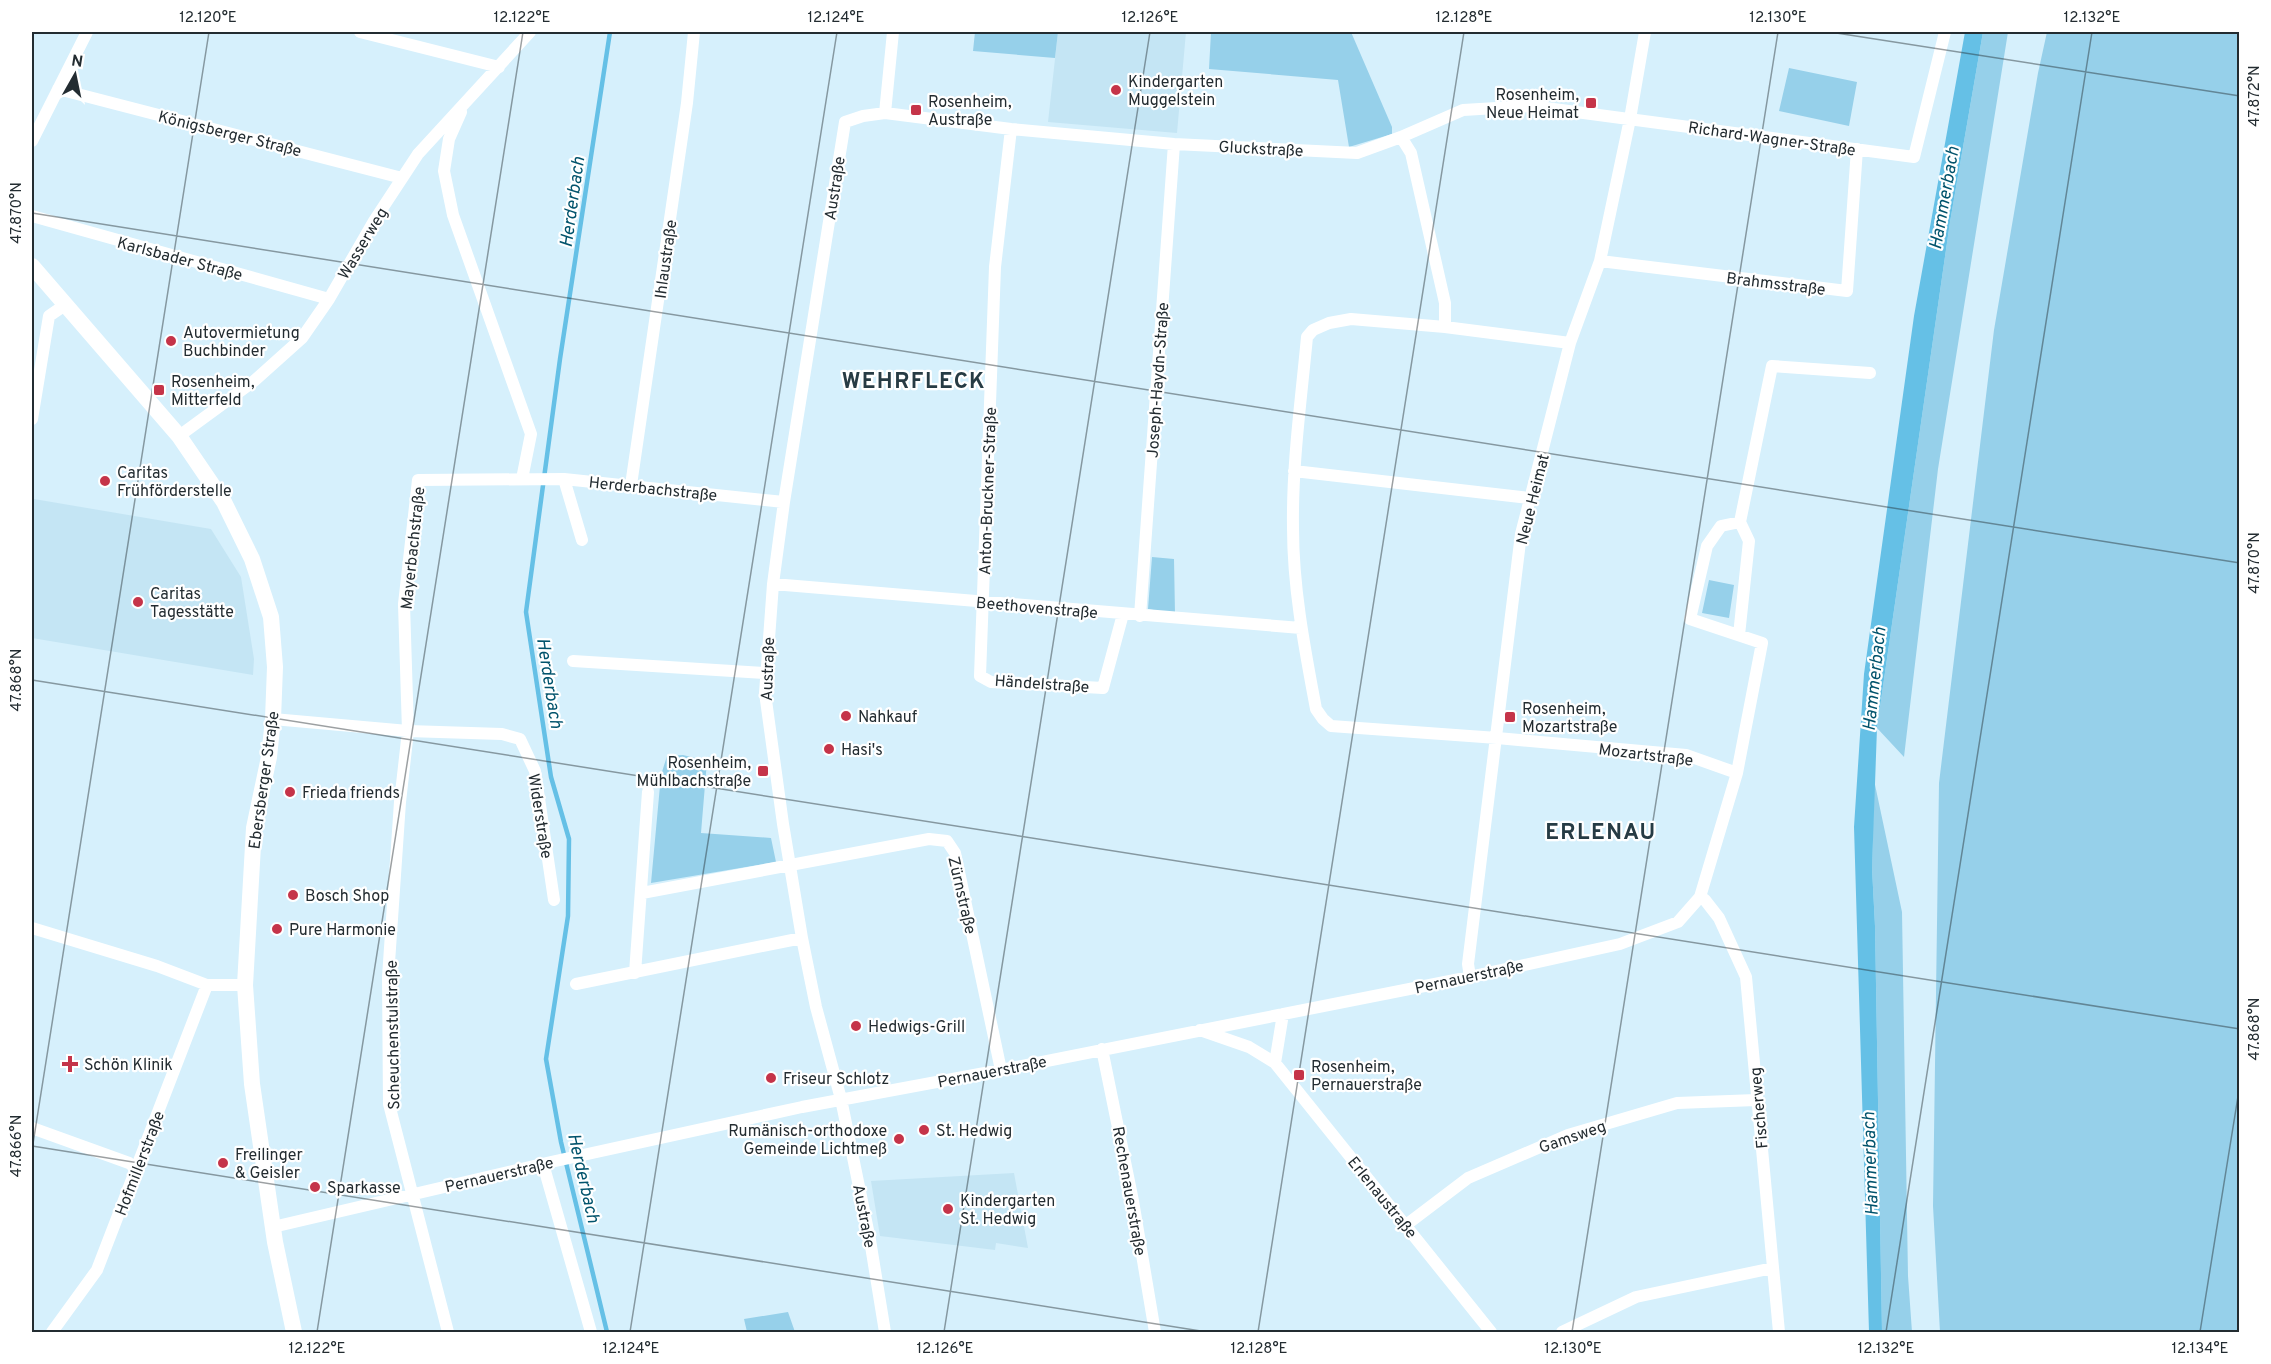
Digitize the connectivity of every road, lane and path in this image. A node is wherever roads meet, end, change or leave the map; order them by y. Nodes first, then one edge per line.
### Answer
1 (87, 32) edge
2 (360, 32) edge
3 (530, 32) edge
4 (694, 32) edge
5 (893, 32) edge
6 (1645, 32) edge
7 (1945, 32) edge
8 (499, 67) junction
9 (58, 89) junction
10 (467, 100) junction
11 (885, 113) junction
12 (1630, 119) junction
13 (1011, 129) junction
14 (1401, 137) junction
15 (32, 141) edge
16 (1174, 144) junction
17 (1857, 149) junction
18 (402, 178) junction
19 (32, 216) edge
20 (1600, 261) junction
21 (32, 266) edge
22 (329, 299) junction
23 (65, 305) junction
24 (1445, 327) junction
25 (1570, 344) junction
26 (1870, 374) dead end
27 (32, 419) edge
28 (179, 436) junction
29 (1294, 471) junction
30 (524, 479) junction
31 (563, 479) junction
32 (631, 485) junction
33 (1529, 498) junction
34 (784, 502) junction
35 (1740, 522) junction
36 (582, 540) dead end
37 (773, 584) junction
38 (983, 602) junction
39 (1123, 614) junction
40 (1140, 616) junction
41 (1301, 628) junction
42 (1739, 635) junction
43 (573, 661) dead end
44 (765, 673) junction
45 (273, 719) junction
46 (408, 730) junction
47 (1497, 738) junction
48 (1737, 773) junction
49 (648, 792) dead end
50 (791, 866) junction
51 (642, 893) junction
52 (1700, 897) junction
53 (554, 900) dead end
54 (32, 928) edge
55 (802, 938) junction
56 (635, 973) junction
57 (1470, 977) junction
58 (576, 984) dead end
59 (207, 985) junction
60 (245, 985) junction
61 (1283, 1014) junction
62 (1198, 1030) junction
63 (1102, 1049) junction
64 (1275, 1063) junction
65 (1001, 1070) junction
66 (841, 1099) junction
67 (1756, 1100) junction
68 (32, 1128) edge
69 (547, 1163) junction
70 (135, 1168) junction
71 (412, 1194) junction
72 (1406, 1225) junction
73 (273, 1227) junction
74 (1773, 1268) junction
75 (55, 1332) edge
76 (294, 1332) edge
77 (448, 1332) edge
78 (591, 1332) edge
79 (885, 1332) edge
80 (1155, 1332) edge
81 (1491, 1332) edge
82 (1562, 1332) edge
83 (1779, 1332) edge

1 - 9 street
2 - 8 street
3 - 8 street, Wasserweg
4 - 32 street, Ihlaustraße
5 - 11 street
6 - 12 street, Neue Heimat
7 - 17 street, Richard-Wagner-Straße
8 - 10 street, Wasserweg
9 - 15 street
9 - 18 street, Königsberger Straße
10 - 18 street, Wasserweg
10 - 30 street
11 - 13 street, Gluckstraße
11 - 34 street, Austraße
12 - 14 street, Gluckstraße
12 - 17 street, Richard-Wagner-Straße
12 - 20 street, Neue Heimat
13 - 16 street, Gluckstraße
13 - 38 street, Anton-Bruckner-Straße
14 - 16 street, Gluckstraße
14 - 24 street
16 - 40 street, Joseph-Haydn-Straße
17 - 20 street, Brahmsstraße
18 - 22 street, Wasserweg
19 - 22 street, Karlsbader Straße
20 - 25 street, Neue Heimat
21 - 23 street, Ebersberger Straße
22 - 28 street, Wasserweg
23 - 27 street
23 - 28 street, Ebersberger Straße
24 - 25 street
24 - 29 street, Mozartstraße
25 - 33 street, Neue Heimat
26 - 35 street
28 - 45 street, Ebersberger Straße
29 - 33 street
29 - 41 street, Mozartstraße
30 - 31 street, Herderbachstraße
30 - 46 street, Mayerbachstraße
31 - 32 street, Herderbachstraße
31 - 36 street
32 - 34 street, Herderbachstraße
33 - 47 street, Neue Heimat
34 - 37 street, Austraße
35 - 42 street
35 - 42 street
37 - 38 street, Beethovenstraße
37 - 44 street, Austraße
38 - 39 street, Beethovenstraße
38 - 39 street, Händelstraße
39 - 40 street, Beethovenstraße
40 - 41 street, Beethovenstraße
41 - 47 street, Mozartstraße
42 - 48 street
43 - 44 street
44 - 50 street, Austraße
45 - 46 street
45 - 60 street, Ebersberger Straße
46 - 53 street, Widerstraße
46 - 71 street, Scheuchenstulstraße
47 - 48 street, Mozartstraße
47 - 57 street, Neue Heimat
48 - 52 street
49 - 51 street
50 - 51 street, Zürnstraße
50 - 55 street, Austraße
50 - 65 street, Zürnstraße
51 - 56 street
52 - 57 street, Pernauerstraße
52 - 67 street, Fischerweg
54 - 59 street
55 - 56 street
55 - 66 street, Austraße
56 - 58 street
57 - 61 street, Pernauerstraße
59 - 60 street
59 - 70 street, Hofmillerstraße
60 - 73 street, Ebersberger Straße
61 - 62 street, Pernauerstraße
61 - 64 street
62 - 63 street, Pernauerstraße
62 - 64 street, Erlenaustraße
63 - 65 street, Pernauerstraße
63 - 80 street, Rechenauerstraße
64 - 72 street, Erlenaustraße
65 - 66 street, Pernauerstraße
66 - 69 street, Pernauerstraße
66 - 79 street, Austraße
67 - 72 street, Gamsweg
67 - 74 street, Fischerweg
68 - 70 street
69 - 71 street, Pernauerstraße
69 - 78 street
70 - 75 street, Hofmillerstraße
71 - 73 street, Pernauerstraße
71 - 77 street, Scheuchenstulstraße
72 - 81 street, Erlenaustraße
73 - 76 street, Ebersberger Straße
74 - 82 street
74 - 83 street, Fischerweg

